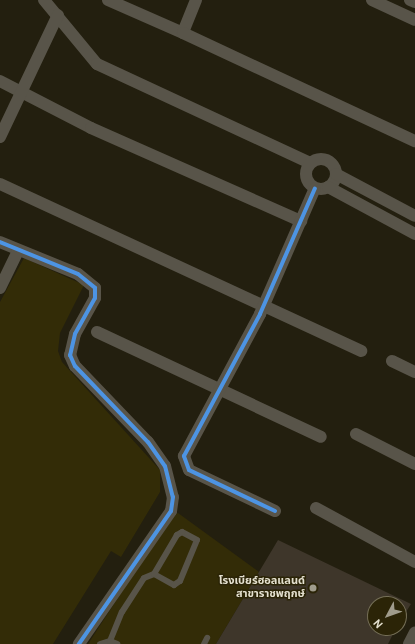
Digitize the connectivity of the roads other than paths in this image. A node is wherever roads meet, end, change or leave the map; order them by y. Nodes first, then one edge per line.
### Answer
1 (44, 0) edge
2 (108, 0) edge
3 (196, 0) edge
4 (410, 0) edge
5 (378, 1) edge
6 (415, 2) edge
7 (58, 15) junction
8 (415, 20) edge
9 (183, 33) junction
10 (0, 82) edge
11 (20, 91) junction
12 (0, 137) edge
13 (415, 141) edge
14 (310, 163) junction
15 (336, 174) junction
16 (0, 184) edge
17 (328, 187) junction
18 (316, 188) junction
19 (415, 216) edge
20 (302, 221) junction
21 (415, 234) edge
22 (0, 242) edge
23 (18, 251) junction
24 (0, 288) edge
25 (263, 306) junction
26 (97, 332) dead end
27 (361, 351) dead end
28 (392, 361) dead end
29 (415, 372) edge
30 (220, 391) junction
31 (356, 434) dead end
32 (321, 437) dead end
33 (415, 464) edge
34 (316, 508) dead end
35 (274, 511) dead end
36 (415, 562) edge
37 (154, 574) junction
38 (415, 632) edge
39 (110, 641) junction
40 (79, 644) edge
41 (100, 644) edge
42 (116, 644) edge
43 (409, 644) edge

1 - 7 street
2 - 9 street
3 - 9 street
4 - 6 street
5 - 8 street
7 - 11 street
7 - 14 street
9 - 13 street
10 - 11 street
11 - 12 street
11 - 20 street
14 - 15 street
14 - 18 street
15 - 17 street
15 - 19 street
16 - 25 street
17 - 18 street
17 - 21 street
18 - 20 street
20 - 25 street
22 - 23 street
23 - 24 street
23 - 40 street
25 - 27 street
25 - 30 street
26 - 30 street
28 - 29 street
30 - 32 street
30 - 35 street
31 - 33 street
34 - 36 street
37 - 37 lane
37 - 39 lane
38 - 43 street
39 - 41 lane
39 - 42 lane

